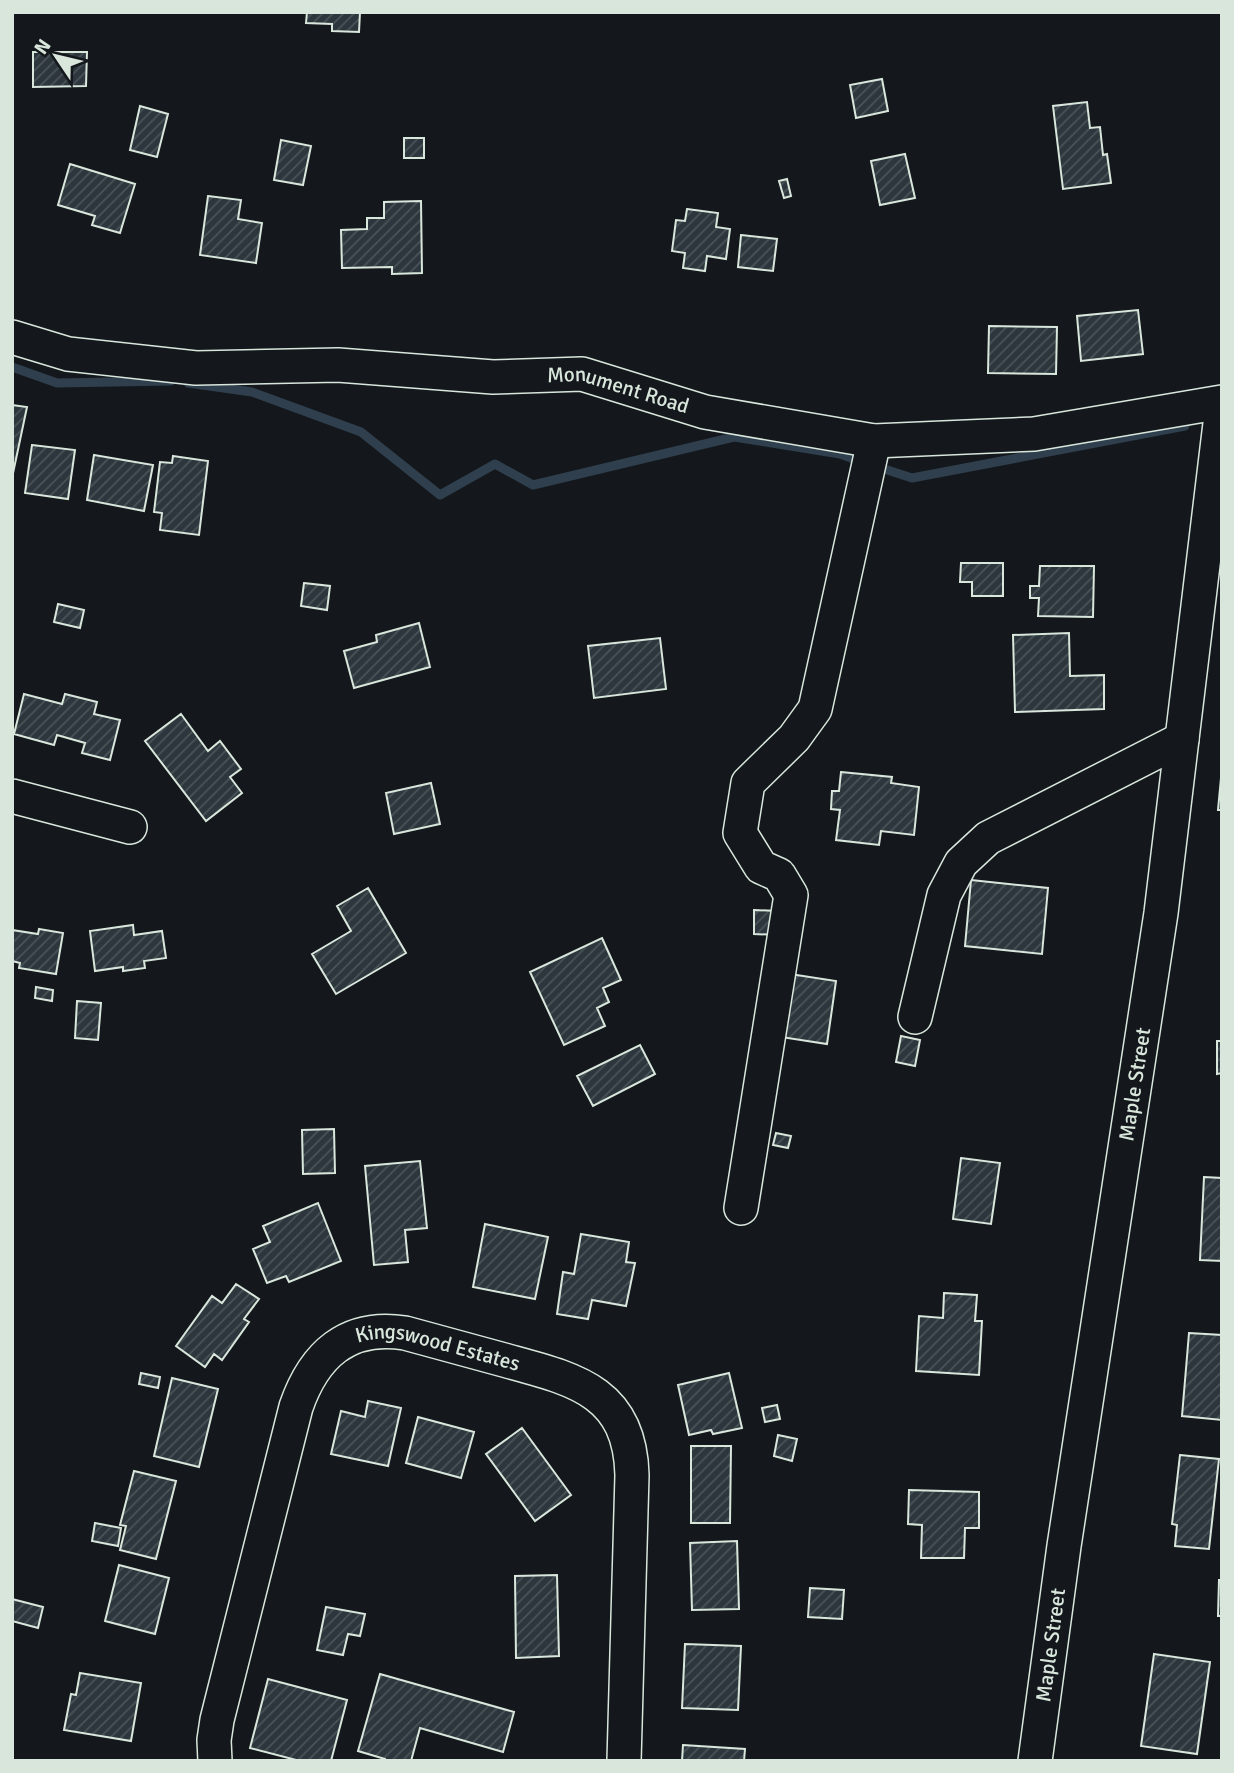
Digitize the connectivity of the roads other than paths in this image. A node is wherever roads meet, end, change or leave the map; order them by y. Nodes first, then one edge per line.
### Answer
1 (12, 337) edge
2 (1222, 404) edge
3 (874, 441) junction
4 (1182, 739) junction
5 (12, 796) edge
6 (130, 827) dead end
7 (915, 1017) dead end
8 (741, 1208) dead end
9 (215, 1761) edge
10 (624, 1761) edge
11 (1035, 1761) edge

1 - 3 street, Monument Road
2 - 3 street, Monument Road
2 - 4 street, Maple Street
3 - 8 street
4 - 7 street
4 - 11 street, Maple Street
5 - 6 street
9 - 10 street, Kingswood Estates

